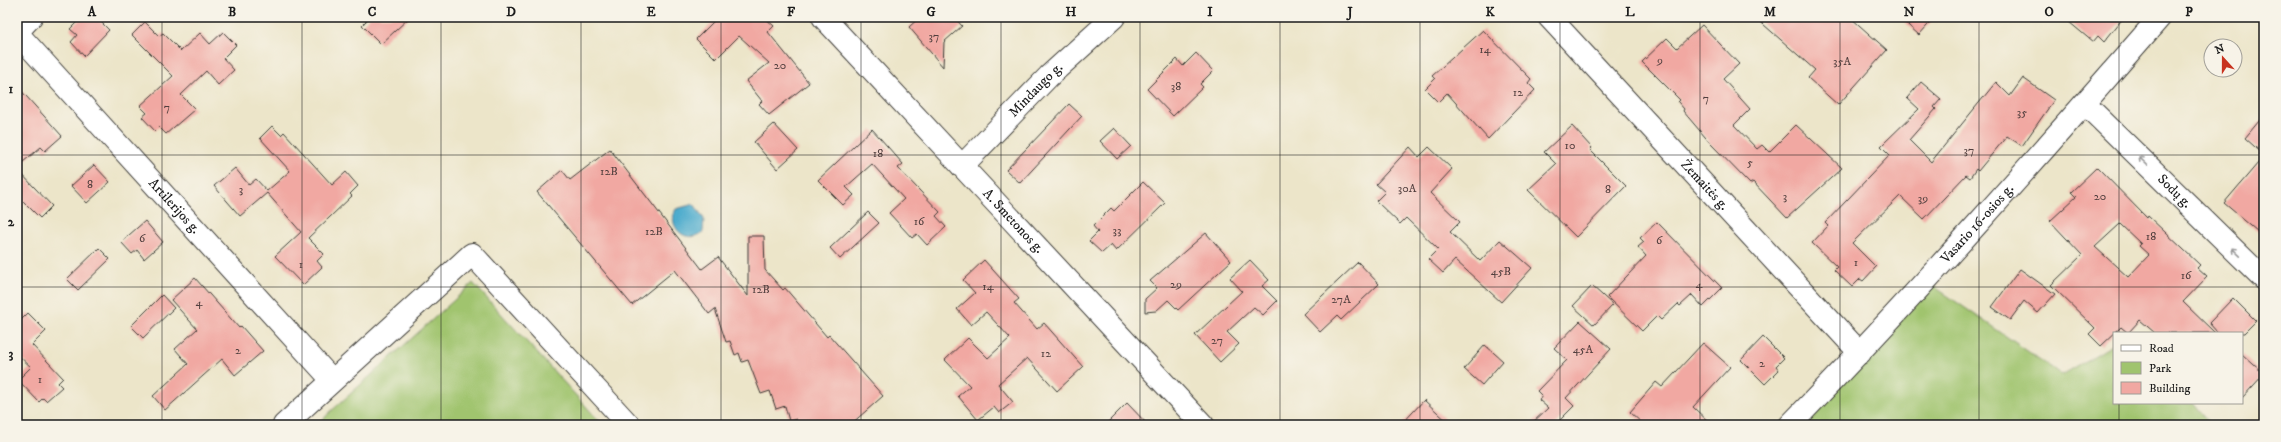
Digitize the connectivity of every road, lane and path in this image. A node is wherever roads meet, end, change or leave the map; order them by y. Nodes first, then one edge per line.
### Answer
1 (31, 17) edge
2 (824, 17) edge
3 (1114, 17) edge
4 (1549, 17) edge
5 (2160, 17) edge
6 (17, 32) edge
7 (2085, 104) junction
8 (962, 166) junction
9 (2264, 279) edge
10 (1860, 353) junction
11 (332, 380) junction
12 (284, 425) edge
13 (629, 425) edge
14 (1203, 425) edge
15 (1790, 425) edge

1 - 6 street
2 - 8 street, A. Smetonos g.
3 - 8 street, Mindaugo g.
4 - 10 street, Žemaitės g.
5 - 7 street, Vasario 16-osios g.
6 - 11 street, Artilerijos g.
9 -> 7 street, Sodų g.
7 - 10 street, Vasario 16-osios g.
8 - 14 street, A. Smetonos g.
10 - 15 street, Vasario 16-osios g.
11 - 12 street
11 - 13 street

